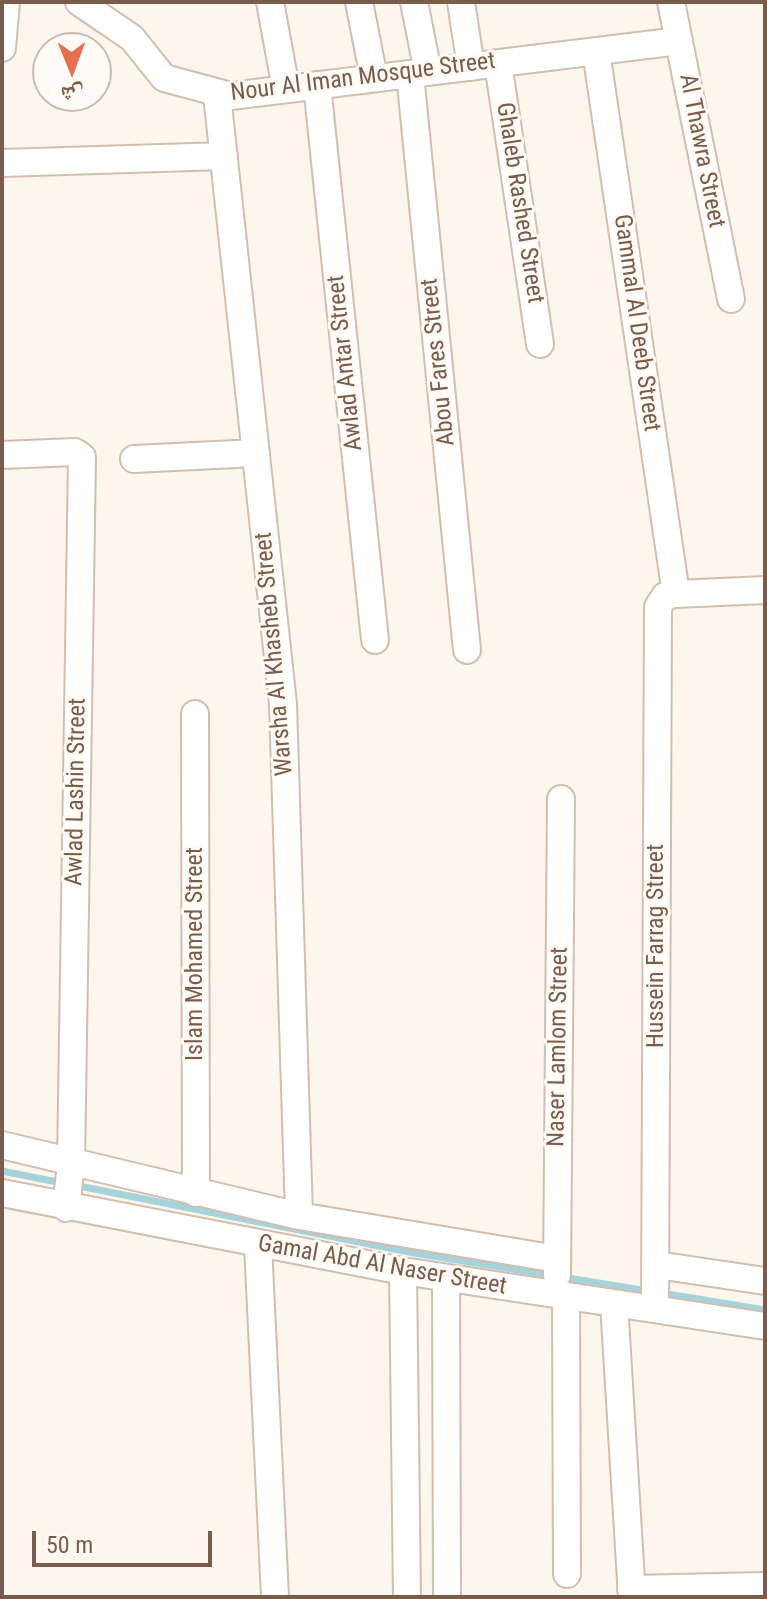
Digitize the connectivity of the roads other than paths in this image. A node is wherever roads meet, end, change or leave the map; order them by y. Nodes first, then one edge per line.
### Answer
1 (6, 2) edge
2 (79, 2) edge
3 (270, 2) edge
4 (359, 2) edge
5 (414, 2) edge
6 (461, 2) edge
7 (671, 2) edge
8 (679, 41) junction
9 (2, 45) edge
10 (596, 51) junction
11 (498, 63) junction
12 (471, 67) junction
13 (419, 73) junction
14 (374, 78) junction
15 (317, 85) junction
16 (286, 89) junction
17 (217, 95) junction
18 (224, 156) junction
19 (2, 163) edge
20 (731, 299) dead end
21 (540, 344) dead end
22 (256, 453) junction
23 (2, 455) edge
24 (134, 459) dead end
25 (765, 590) edge
26 (676, 594) junction
27 (375, 640) dead end
28 (467, 650) dead end
29 (195, 714) dead end
30 (561, 799) dead end
31 (2, 1145) edge
32 (68, 1187) junction
33 (2, 1193) edge
34 (196, 1193) junction
35 (299, 1216) junction
36 (258, 1245) junction
37 (403, 1271) junction
38 (446, 1278) junction
39 (558, 1281) junction
40 (765, 1281) edge
41 (656, 1290) junction
42 (614, 1303) junction
43 (765, 1326) edge
44 (567, 1574) dead end
45 (765, 1586) edge
46 (632, 1593) edge
47 (275, 1597) edge
48 (407, 1597) edge
49 (447, 1597) edge

1 - 9 street
2 - 17 street, Nour Al Iman Mosque Street
3 - 16 street
4 - 14 street
5 - 13 street, Abou Fares Street
6 - 12 street
7 - 8 street, Al Thawra Street
8 - 10 street, Nour Al Iman Mosque Street
8 - 20 street, Al Thawra Street
10 - 11 street, Nour Al Iman Mosque Street
10 - 26 street, Gammal Al Deeb Street
11 - 12 street, Nour Al Iman Mosque Street
11 - 21 street, Ghaleb Rashed Street
12 - 13 street, Nour Al Iman Mosque Street
13 - 14 street, Nour Al Iman Mosque Street
13 - 28 street, Abou Fares Street
14 - 15 street, Nour Al Iman Mosque Street
15 - 16 street, Nour Al Iman Mosque Street
15 - 27 street, Awlad Antar Street
16 - 17 street, Nour Al Iman Mosque Street
17 - 18 street, Warsha Al Khasheb Street
18 - 19 street
18 - 22 street, Warsha Al Khasheb Street
22 - 24 street
22 - 35 street, Warsha Al Khasheb Street
23 - 32 street, Awlad Lashin Street
25 - 26 street
26 - 41 street, Hussein Farrag Street
29 - 34 street, Islam Mohamed Street
30 - 39 street, Naser Lamlom Street
31 - 32 street, Gamal Abd Al Naser Street
32 - 33 street, Gamal Abd Al Naser Street
32 - 34 street, Gamal Abd Al Naser Street
32 - 36 street, Gamal Abd Al Naser Street
34 - 35 street, Gamal Abd Al Naser Street
35 - 39 street, Gamal Abd Al Naser Street
36 - 37 street, Gamal Abd Al Naser Street
36 - 47 street
37 - 38 street, Gamal Abd Al Naser Street
37 - 48 street
38 - 39 street, Gamal Abd Al Naser Street
38 - 49 street
39 - 42 street, Gamal Abd Al Naser Street
39 - 44 street, Naser Lamlom Street
40 - 41 street, Gamal Abd Al Naser Street
41 - 42 street, Gamal Abd Al Naser Street
41 - 43 street, Gamal Abd Al Naser Street
42 - 46 street
45 - 46 street

